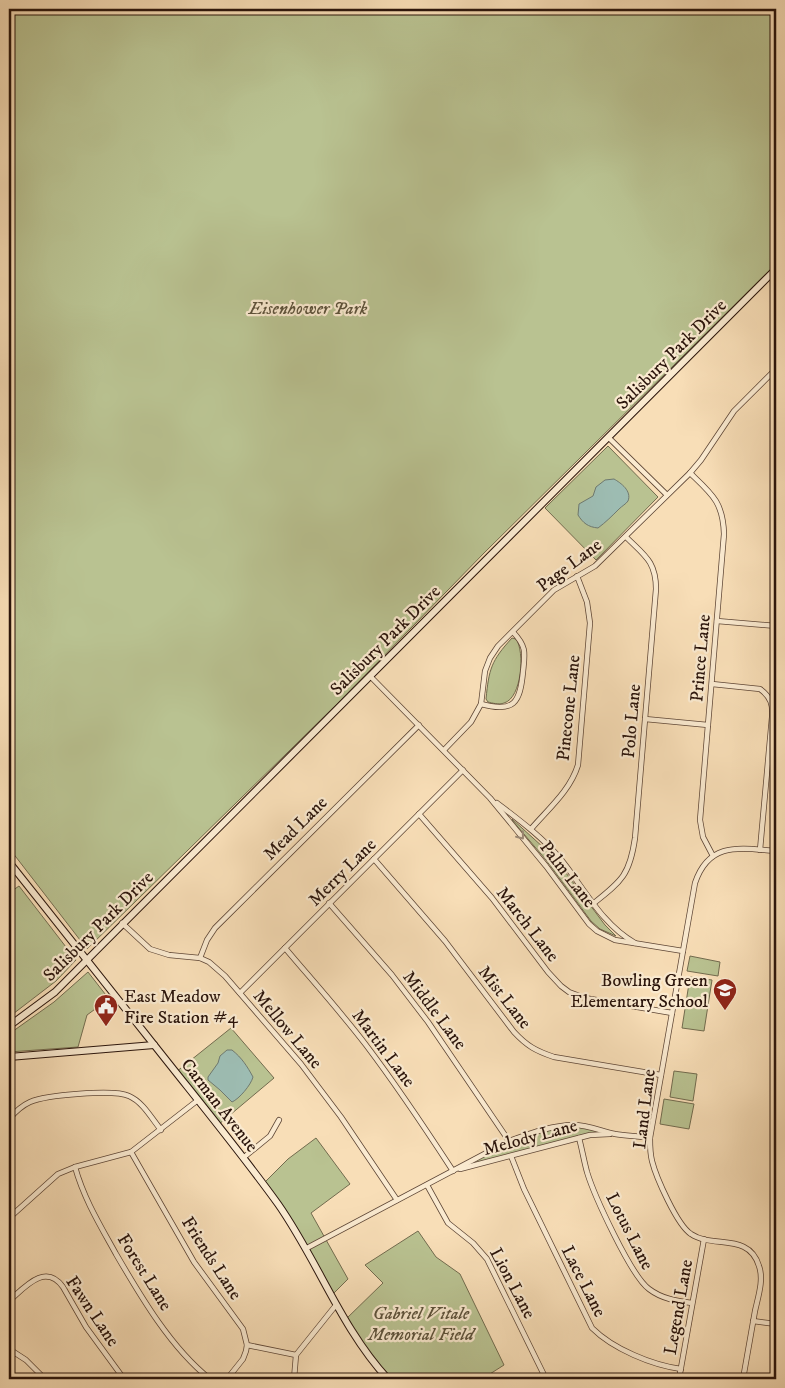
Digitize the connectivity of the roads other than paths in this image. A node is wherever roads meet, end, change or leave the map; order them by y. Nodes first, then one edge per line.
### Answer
1 (776, 269) edge
2 (776, 369) edge
3 (609, 438) junction
4 (690, 473) junction
5 (667, 495) junction
6 (626, 536) junction
7 (577, 576) junction
8 (717, 621) junction
9 (776, 626) edge
10 (513, 632) junction
11 (370, 676) junction
12 (712, 684) junction
13 (481, 704) junction
14 (645, 719) junction
15 (419, 725) junction
16 (708, 725) junction
17 (444, 750) junction
18 (463, 770) junction
19 (490, 798) junction
20 (419, 814) junction
21 (530, 829) junction
22 (760, 850) junction
23 (776, 852) edge
24 (713, 856) junction
25 (374, 859) junction
26 (9, 862) edge
27 (329, 903) junction
28 (594, 903) junction
29 (122, 924) junction
30 (638, 944) junction
31 (285, 948) junction
32 (683, 951) junction
33 (200, 958) junction
34 (86, 960) junction
35 (240, 993) junction
36 (672, 1013) junction
37 (9, 1026) edge
38 (154, 1045) junction
39 (9, 1057) edge
40 (661, 1075) junction
41 (198, 1100) junction
42 (9, 1119) edge
43 (279, 1120) dead end
44 (161, 1130) junction
45 (614, 1134) junction
46 (579, 1138) junction
47 (650, 1138) junction
48 (509, 1141) junction
49 (131, 1152) junction
50 (511, 1156) junction
51 (244, 1158) junction
52 (75, 1167) junction
53 (453, 1171) junction
54 (427, 1185) junction
55 (397, 1200) junction
56 (9, 1218) edge
57 (704, 1239) junction
58 (306, 1248) junction
59 (9, 1301) edge
60 (692, 1304) junction
61 (336, 1305) junction
62 (754, 1321) junction
63 (776, 1324) edge
64 (247, 1345) junction
65 (9, 1349) edge
66 (296, 1355) junction
67 (681, 1369) junction
68 (45, 1379) edge
69 (124, 1379) edge
70 (210, 1379) edge
71 (227, 1379) edge
72 (294, 1379) edge
73 (388, 1379) edge
74 (546, 1379) edge
75 (679, 1379) edge
76 (743, 1379) edge

1 - 3 main road, Salisbury Park Drive
2 - 4 street, Page Lane
3 - 5 street
3 - 11 main road, Salisbury Park Drive
4 - 5 street, Page Lane
4 - 8 street, Prince Lane
5 - 6 street, Page Lane
6 - 7 street, Page Lane
6 - 14 street, Polo Lane
7 - 10 street, Page Lane
7 - 21 street, Pinecone Lane
8 - 9 street
8 - 12 street, Prince Lane
10 - 13 street, Page Lane
10 - 13 street
11 - 15 street, Palm Lane
11 - 29 main road, Salisbury Park Drive
12 - 16 street, Prince Lane
12 - 22 street
13 - 17 street, Page Lane
14 - 16 street
14 - 28 street, Polo Lane
15 - 17 street, Palm Lane
15 - 33 street, Mead Lane
16 - 24 street, Prince Lane
17 - 18 street, Palm Lane
18 - 19 street, Palm Lane
18 - 20 street, Merry Lane
19 - 21 street, Palm Lane
19 -> 30 street, Palm Lane
20 - 25 street, Merry Lane
20 - 36 street, March Lane
21 - 28 street, Palm Lane
22 - 23 street
22 - 24 street
24 - 32 street, Land Lane
25 - 27 street, Merry Lane
25 - 40 street, Mist Lane
26 - 34 main road, Carman Avenue
27 - 31 street, Merry Lane
27 - 48 street, Middle Lane
28 - 30 street, Palm Lane
29 - 33 street, Mellow Lane
29 - 34 main road, Salisbury Park Drive
30 - 32 street, Palm Lane
31 - 35 street, Merry Lane
31 - 53 street, Martin Lane
32 - 36 street, Land Lane
33 - 35 street, Mellow Lane
34 - 37 main road, Salisbury Park Drive
34 - 38 main road, Carman Avenue
35 - 55 street, Mellow Lane
36 - 40 street, Land Lane
38 - 39 main road
38 - 41 main road, Carman Avenue
40 - 47 street, Land Lane
41 - 44 street
41 - 51 main road, Carman Avenue
42 - 44 street
43 - 51 street
44 - 49 street
45 - 46 street, Melody Lane
45 - 47 street, Melody Lane
45 - 48 street, Melody Lane
46 - 50 street, Melody Lane
46 - 60 street, Lotus Lane
47 - 57 street, Land Lane
48 - 53 street, Melody Lane
49 - 52 street
49 - 64 street, Friends Lane
50 - 53 street, Melody Lane
50 - 67 street, Lace Lane
51 - 58 main road, Carman Avenue
52 - 56 street
52 - 70 street, Forest Lane
53 - 54 street, Melody Lane
54 - 55 street, Melody Lane
54 - 74 street, Lion Lane
55 - 58 street, Melody Lane
57 - 60 street, Legend Lane
57 - 62 street, Land Lane
58 - 61 main road, Carman Avenue
59 - 69 street, Fawn Lane
60 - 67 street, Legend Lane
61 - 66 street
61 - 73 main road, Carman Avenue
62 - 63 street
62 - 76 street, Land Lane
64 - 66 street
64 - 71 street
65 - 68 street
66 - 72 street
67 - 75 street, Legend Lane

